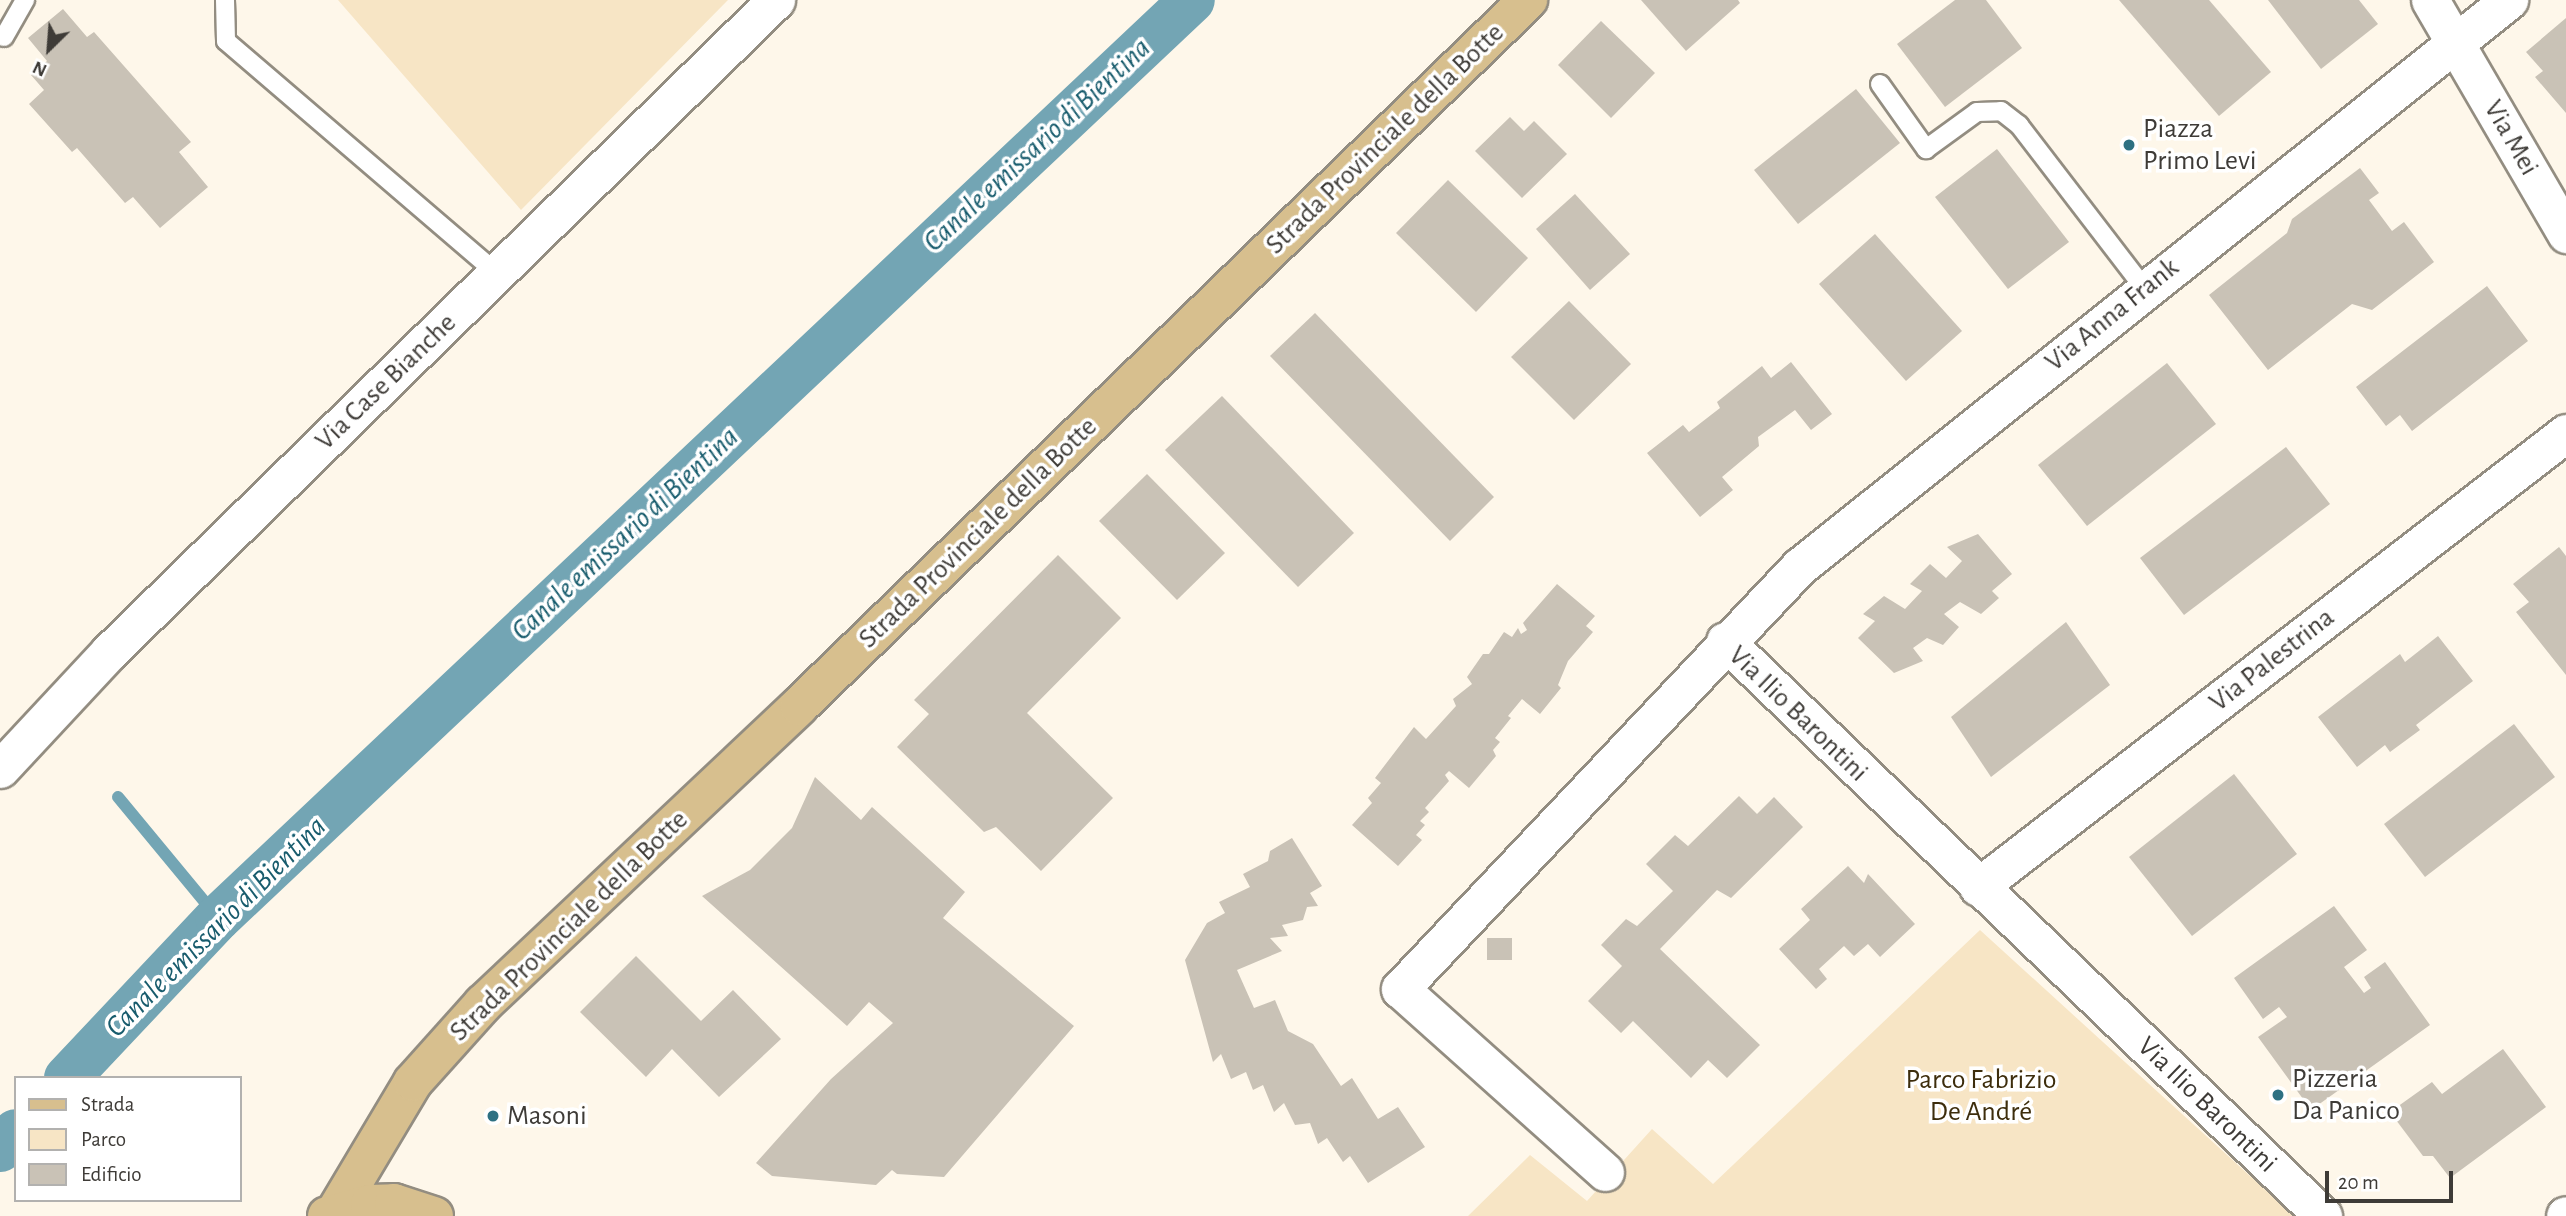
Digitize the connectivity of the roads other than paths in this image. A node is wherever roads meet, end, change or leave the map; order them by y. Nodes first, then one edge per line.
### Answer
1 (25, 0) edge
2 (225, 0) edge
3 (776, 0) edge
4 (1528, 0) edge
5 (2430, 0) edge
6 (2510, 0) edge
7 (4, 37) dead end
8 (2456, 42) junction
9 (1880, 84) dead end
10 (2566, 234) edge
11 (497, 274) junction
12 (2145, 289) junction
13 (2566, 433) edge
14 (1725, 641) junction
15 (0, 769) edge
16 (1979, 887) junction
17 (1605, 1172) dead end
18 (332, 1213) edge
19 (434, 1216) edge
20 (2323, 1216) edge

1 - 7 lane
2 - 11 lane
3 - 11 street, Via Case Bianche
4 - 18 main road, Strada Provinciale della Botte
5 - 8 street, Via Mei
6 - 8 street, Via Anna Frank
8 - 10 street, Via Mei
8 - 12 street, Via Anna Frank
9 - 12 lane
11 - 15 street, Via Case Bianche
12 - 14 street, Via Anna Frank
13 - 16 street, Via Palestrina
14 - 16 street, Via Ilio Barontini
14 - 17 street, Via Ilio Barontini
16 - 20 street, Via Ilio Barontini
18 - 19 main road

